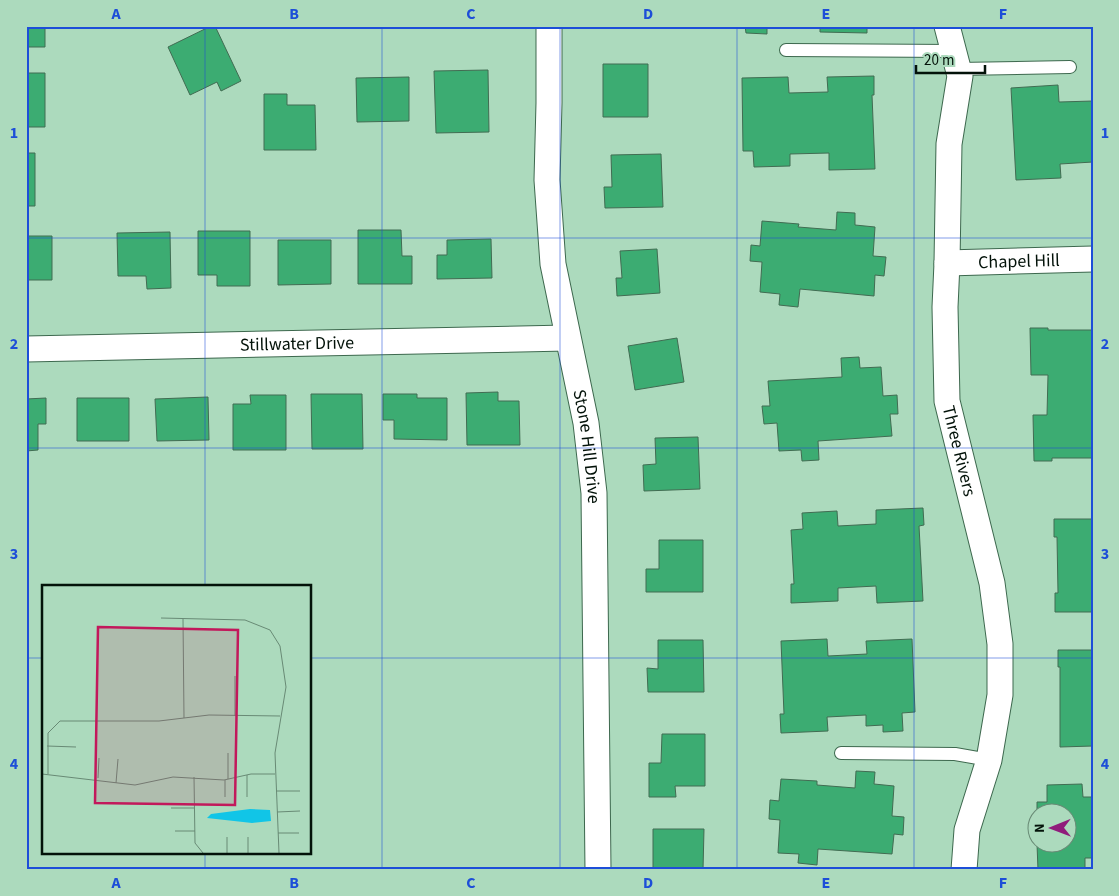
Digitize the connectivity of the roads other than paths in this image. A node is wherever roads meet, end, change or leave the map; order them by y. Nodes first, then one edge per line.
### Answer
1 (549, 26) edge
2 (947, 26) edge
3 (786, 50) dead end
4 (956, 60) junction
5 (1070, 67) dead end
6 (1093, 259) edge
7 (947, 263) junction
8 (568, 338) junction
9 (26, 349) edge
10 (840, 753) dead end
11 (989, 760) junction
12 (598, 870) edge
13 (964, 870) edge

1 - 8 street, Stone Hill Drive
2 - 4 street, Three Rivers
3 - 4 lane
4 - 5 lane
4 - 7 street, Three Rivers
6 - 7 street, Chapel Hill
7 - 11 street, Three Rivers
8 - 9 street, Stillwater Drive
8 - 12 street, Stone Hill Drive
10 - 11 lane
11 - 13 street, Three Rivers

